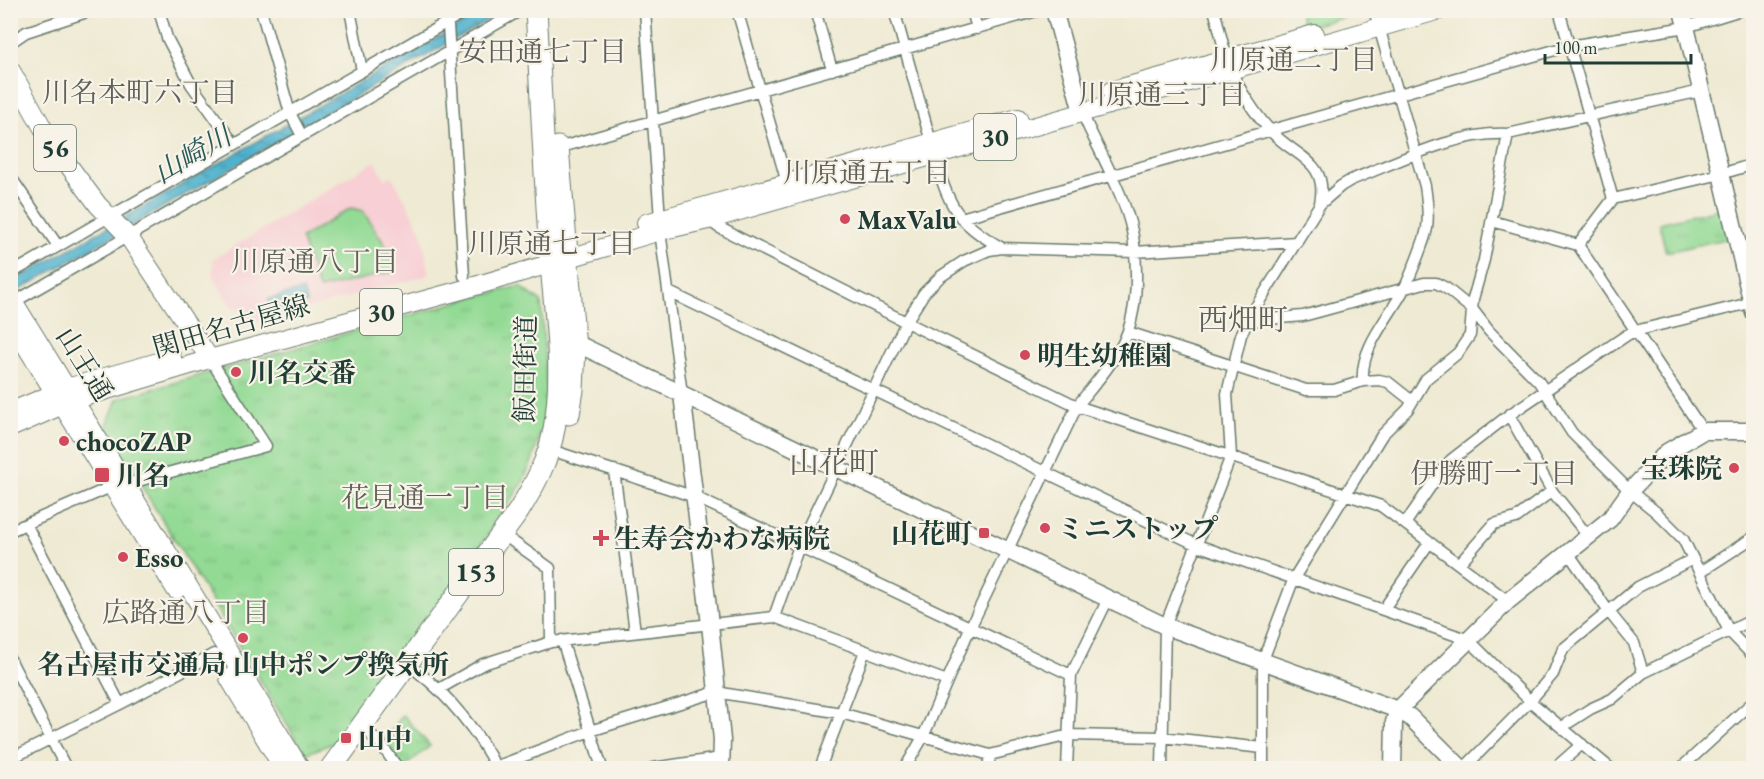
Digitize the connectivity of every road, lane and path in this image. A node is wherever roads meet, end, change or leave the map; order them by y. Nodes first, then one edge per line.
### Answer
1 (93, 10) edge
2 (159, 10) edge
3 (261, 10) edge
4 (350, 10) edge
5 (447, 10) edge
6 (468, 10) edge
7 (521, 10) edge
8 (536, 10) edge
9 (548, 10) edge
10 (645, 10) edge
11 (737, 10) edge
12 (815, 10) edge
13 (894, 10) edge
14 (972, 10) edge
15 (1040, 10) edge
16 (1054, 10) edge
17 (1214, 10) edge
18 (1398, 10) edge
19 (1440, 10) edge
20 (1559, 10) edge
21 (1741, 10) edge
22 (1376, 18) edge
23 (1684, 19) edge
24 (447, 23) junction
25 (977, 28) junction
26 (10, 43) edge
27 (1569, 46) junction
28 (905, 49) junction
29 (450, 51) junction
30 (1230, 65) junction
31 (10, 69) edge
32 (832, 70) junction
33 (362, 71) junction
34 (760, 91) junction
35 (1701, 91) junction
36 (1397, 94) junction
37 (1081, 106) junction
38 (290, 113) junction
39 (1590, 116) junction
40 (654, 122) junction
41 (1270, 130) junction
42 (1508, 134) junction
43 (302, 136) junction
44 (234, 144) junction
45 (558, 148) junction
46 (933, 148) junction
47 (1415, 155) junction
48 (1754, 164) edge
49 (1721, 174) junction
50 (1112, 175) junction
51 (10, 176) edge
52 (789, 189) junction
53 (1613, 199) junction
54 (1320, 204) junction
55 (111, 218) junction
56 (961, 218) junction
57 (708, 220) junction
58 (1491, 221) junction
59 (660, 225) junction
60 (127, 235) junction
61 (1297, 242) junction
62 (1578, 245) junction
63 (58, 246) junction
64 (1002, 248) junction
65 (1134, 252) junction
66 (558, 254) junction
67 (10, 274) edge
68 (465, 276) junction
69 (1405, 287) junction
70 (669, 292) junction
71 (13, 300) edge
72 (1753, 305) edge
73 (1473, 310) junction
74 (10, 320) edge
75 (1247, 321) junction
76 (906, 322) junction
77 (1635, 331) junction
78 (1128, 332) junction
79 (566, 348) junction
80 (207, 354) junction
81 (1233, 366) junction
82 (1363, 381) junction
83 (874, 389) junction
84 (1546, 391) junction
85 (682, 394) junction
86 (64, 396) junction
87 (1412, 401) junction
88 (1077, 406) junction
89 (10, 412) edge
90 (1509, 415) junction
91 (10, 428) edge
92 (1703, 431) junction
93 (1754, 431) edge
94 (560, 453) junction
95 (1231, 456) junction
96 (837, 468) junction
97 (614, 470) junction
98 (1046, 472) junction
99 (120, 485) junction
100 (1552, 491) junction
101 (1630, 491) junction
102 (1347, 494) junction
103 (695, 497) junction
104 (26, 524) junction
105 (1405, 524) junction
106 (10, 531) edge
107 (1588, 536) junction
108 (1754, 537) edge
109 (512, 541) junction
110 (1429, 543) junction
111 (1197, 545) junction
112 (799, 546) junction
113 (1008, 551) junction
114 (1569, 554) junction
115 (1693, 559) junction
116 (1459, 564) junction
117 (1700, 572) junction
118 (1294, 578) junction
119 (1108, 599) junction
120 (1508, 601) junction
121 (1383, 610) junction
122 (1609, 612) junction
123 (774, 617) junction
124 (1754, 619) edge
125 (710, 624) junction
126 (1165, 626) junction
127 (970, 628) junction
128 (1730, 631) junction
129 (635, 632) junction
130 (1469, 640) junction
131 (557, 641) junction
132 (865, 651) junction
133 (214, 654) junction
134 (1754, 657) edge
135 (10, 659) edge
136 (1263, 660) junction
137 (418, 672) junction
138 (1643, 673) junction
139 (1071, 675) junction
140 (947, 681) junction
141 (439, 689) junction
142 (716, 692) junction
143 (1530, 701) junction
144 (1754, 701) edge
145 (120, 704) junction
146 (1398, 710) junction
147 (841, 712) junction
148 (1562, 726) junction
149 (590, 731) junction
150 (1069, 735) junction
151 (372, 736) junction
152 (923, 737) junction
153 (1161, 737) junction
154 (51, 738) junction
155 (1582, 744) junction
156 (1263, 748) junction
157 (990, 755) junction
158 (10, 759) edge
159 (721, 763) edge
160 (66, 768) edge
161 (284, 768) edge
162 (300, 768) edge
163 (331, 768) edge
164 (348, 768) edge
165 (398, 768) edge
166 (495, 768) edge
167 (602, 768) edge
168 (653, 768) edge
169 (820, 768) edge
170 (905, 768) edge
171 (988, 768) edge
172 (1068, 768) edge
173 (1162, 768) edge
174 (1263, 768) edge
175 (1393, 768) edge
176 (1463, 768) edge
177 (1556, 768) edge
178 (1610, 768) edge
179 (1681, 768) edge

1 - 26 street
2 - 44 street
3 - 38 street
4 - 33 street
5 - 24 street
6 - 24 street
7 - 29 street
8 - 66 highway, 飯田街道 / 153
9 - 45 highway, 飯田街道 / 153
10 - 40 street
11 - 34 street
12 - 32 street
13 - 28 street
14 - 25 street
15 - 25 street
16 - 37 street
17 - 30 street
18 - 22 main road, 関田名古屋線 / 30
19 - 22 main road, 関田名古屋線 / 30
20 - 27 street
21 - 23 street
22 - 30 main road, 関田名古屋線 / 30
22 - 36 street
23 - 27 street
23 - 35 street
24 - 29 street
24 - 33 street
25 - 28 street
27 - 36 street
27 - 39 street
28 - 32 street
28 - 46 street
29 - 43 street
29 - 68 street
30 - 37 main road, 関田名古屋線 / 30
30 - 41 street
31 - 55 main road, 56
32 - 34 street
33 - 38 street
34 - 40 street
34 - 52 street
35 - 39 street
35 - 49 street
36 - 41 street
36 - 47 street
37 - 46 main road, 関田名古屋線 / 30
37 - 50 street
38 - 43 street
38 - 44 street
39 - 42 street
39 - 53 street
40 - 45 street
40 - 59 street
41 - 50 street
41 - 54 street
42 - 47 street
42 - 58 street
43 - 60 street
44 - 55 street
45 - 66 highway, 飯田街道 / 153
46 - 52 main road, 関田名古屋線 / 30
46 - 56 street
47 - 54 street
47 - 69 street
48 - 49 street
49 - 53 street
49 - 72 street
50 - 56 street
50 - 65 street
51 - 63 street
52 - 57 main road, 関田名古屋線 / 30
52 - 59 main road, 関田名古屋線 / 30
53 - 62 street
54 - 61 street
55 - 60 main road, 56
55 - 63 street
56 - 64 street
57 - 59 main road, 関田名古屋線 / 30
57 - 76 street
58 - 62 street
58 - 73 street
59 - 66 main road, 関田名古屋線 / 30
59 - 70 street
60 - 71 street
60 - 80 main road, 56
61 - 65 street
61 - 75 street
62 - 77 street
63 - 67 street
64 - 65 street
64 - 76 street
65 - 78 street
66 - 68 main road, 関田名古屋線 / 30
66 - 79 highway, 飯田街道 / 153
66 - 80 main road, 関田名古屋線 / 30
68 - 80 main road, 関田名古屋線 / 30
69 - 73 street
69 - 75 street
69 - 82 street
70 - 83 street
70 - 85 street
71 - 86 main road, 山王通
72 - 77 street
73 - 84 street
73 - 87 street
74 - 86 main road, 山王通
75 - 81 street
76 - 83 street
76 - 88 street
77 - 84 street
77 - 92 street
78 - 81 street
78 - 88 street
79 - 85 street
79 - 94 highway, 飯田街道 / 153
79 - 163 highway, 飯田街道 / 153
80 - 86 main road, 関田名古屋線 / 30
80 - 99 street
81 - 82 street
81 - 95 street
82 - 87 street
83 - 96 street
83 - 98 street
84 - 90 street
84 - 101 street
85 - 96 street
85 - 103 street
86 - 89 main road, 関田名古屋線 / 30
86 - 91 main road, 関田名古屋線 / 30
86 - 99 main road, 山王通
87 - 102 street
88 - 95 street
88 - 98 street
90 - 100 street
90 - 105 street
92 - 93 street
92 - 101 street
94 - 97 street
94 - 109 highway, 飯田街道 / 153
95 - 102 street
95 - 111 street
96 - 112 street
96 - 113 street
97 - 103 street
97 - 129 street
98 - 111 street
98 - 113 street
99 - 104 street
99 - 133 main road, 山王通
99 - 162 main road, 山王通
100 - 107 street
100 - 116 street
101 - 107 street
101 - 115 street
102 - 105 street
102 - 118 street
103 - 112 street
103 - 125 street
104 - 106 street
104 - 145 street
105 - 110 street
107 - 114 street
108 - 117 street
109 - 131 street
109 - 137 highway, 飯田街道 / 153
110 - 116 street
110 - 121 street
111 - 118 street
111 - 126 street
112 - 123 street
112 - 127 street
113 - 119 street
113 - 127 street
114 - 120 street
114 - 122 street
115 - 117 street
115 - 122 street
116 - 120 street
117 - 128 street
118 - 121 street
118 - 136 street
119 - 126 street
119 - 139 street
120 - 130 street
121 - 130 street
122 - 138 street
122 - 143 street
123 - 125 street
123 - 132 street
124 - 128 street
125 - 129 street
125 - 142 street
126 - 136 street
126 - 153 street
127 - 139 street
127 - 140 street
128 - 134 street
128 - 138 street
129 - 131 street
130 - 143 street
130 - 146 street
131 - 141 street
131 - 149 street
132 - 140 street
132 - 147 street
133 - 145 street
133 - 161 main road, 山王通
135 - 154 street
136 - 146 street
136 - 156 street
137 - 141 street
137 - 151 highway, 飯田街道 / 153
138 - 148 street
139 - 150 street
140 - 152 street
141 - 166 street
142 - 147 street
142 - 149 street
142 - 159 street
143 - 148 street
143 - 176 street
144 - 179 street
145 - 154 street
146 - 175 street
146 - 176 street
147 - 152 street
147 - 169 street
148 - 155 street
149 - 166 street
149 - 167 street
150 - 153 street
150 - 157 street
150 - 172 street
151 - 164 highway, 飯田街道 / 153
151 - 165 street
152 - 157 street
152 - 170 street
153 - 156 street
153 - 173 street
154 - 158 street
154 - 160 street
155 - 177 street
155 - 178 street
156 - 174 street
157 - 171 street
159 - 168 street

